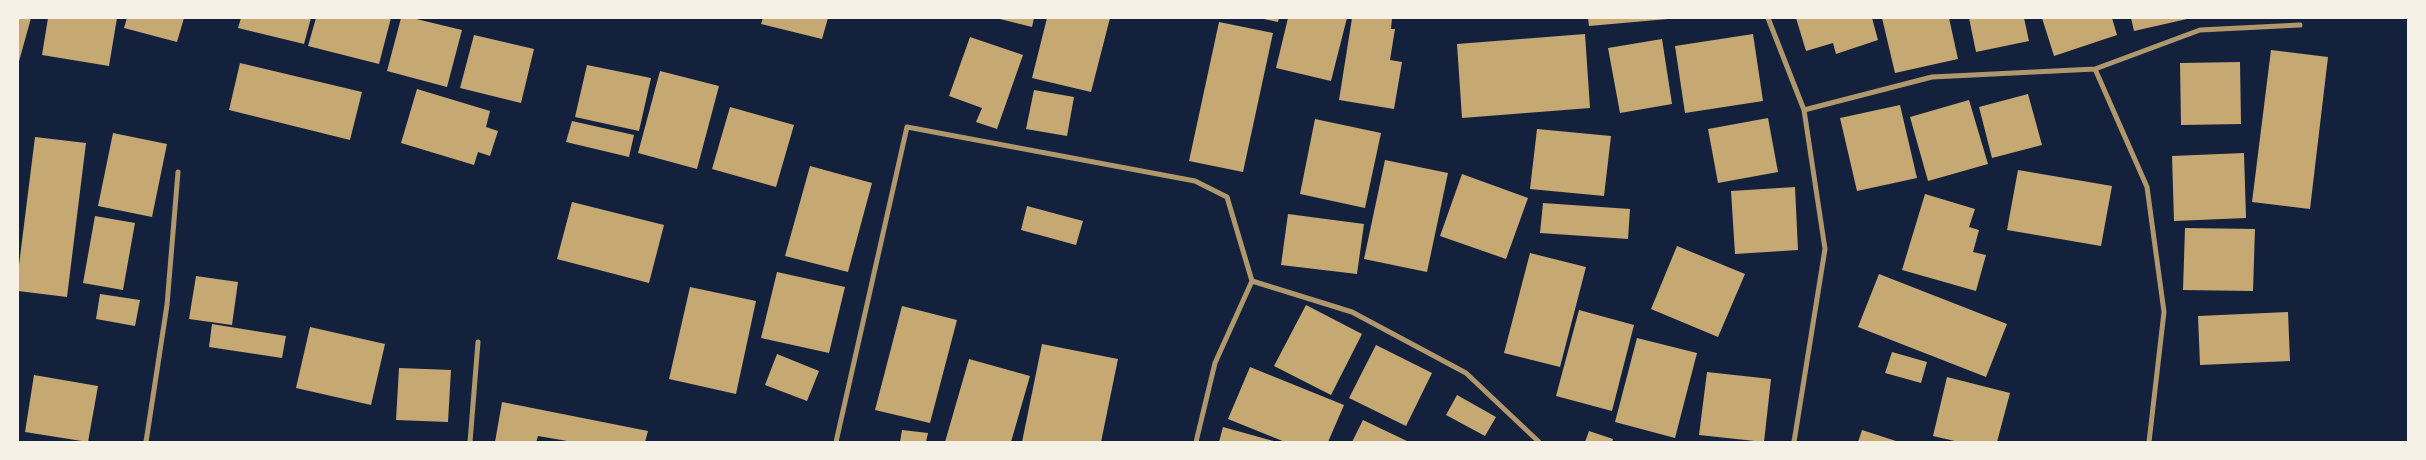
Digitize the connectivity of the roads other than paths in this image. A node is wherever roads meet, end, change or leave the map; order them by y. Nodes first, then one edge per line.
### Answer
1 (1768, 18) edge
2 (2300, 25) dead end
3 (2096, 69) junction
4 (1804, 110) junction
5 (178, 172) dead end
6 (1252, 280) junction
7 (478, 342) dead end
8 (146, 442) edge
9 (470, 442) edge
10 (836, 442) edge
11 (1196, 442) edge
12 (1539, 442) edge
13 (1794, 442) edge
14 (2149, 442) edge

1 - 4 street
2 - 3 street
3 - 4 street
3 - 14 street
4 - 13 street
5 - 8 street
6 - 10 street
6 - 11 street
6 - 12 street
7 - 9 street

